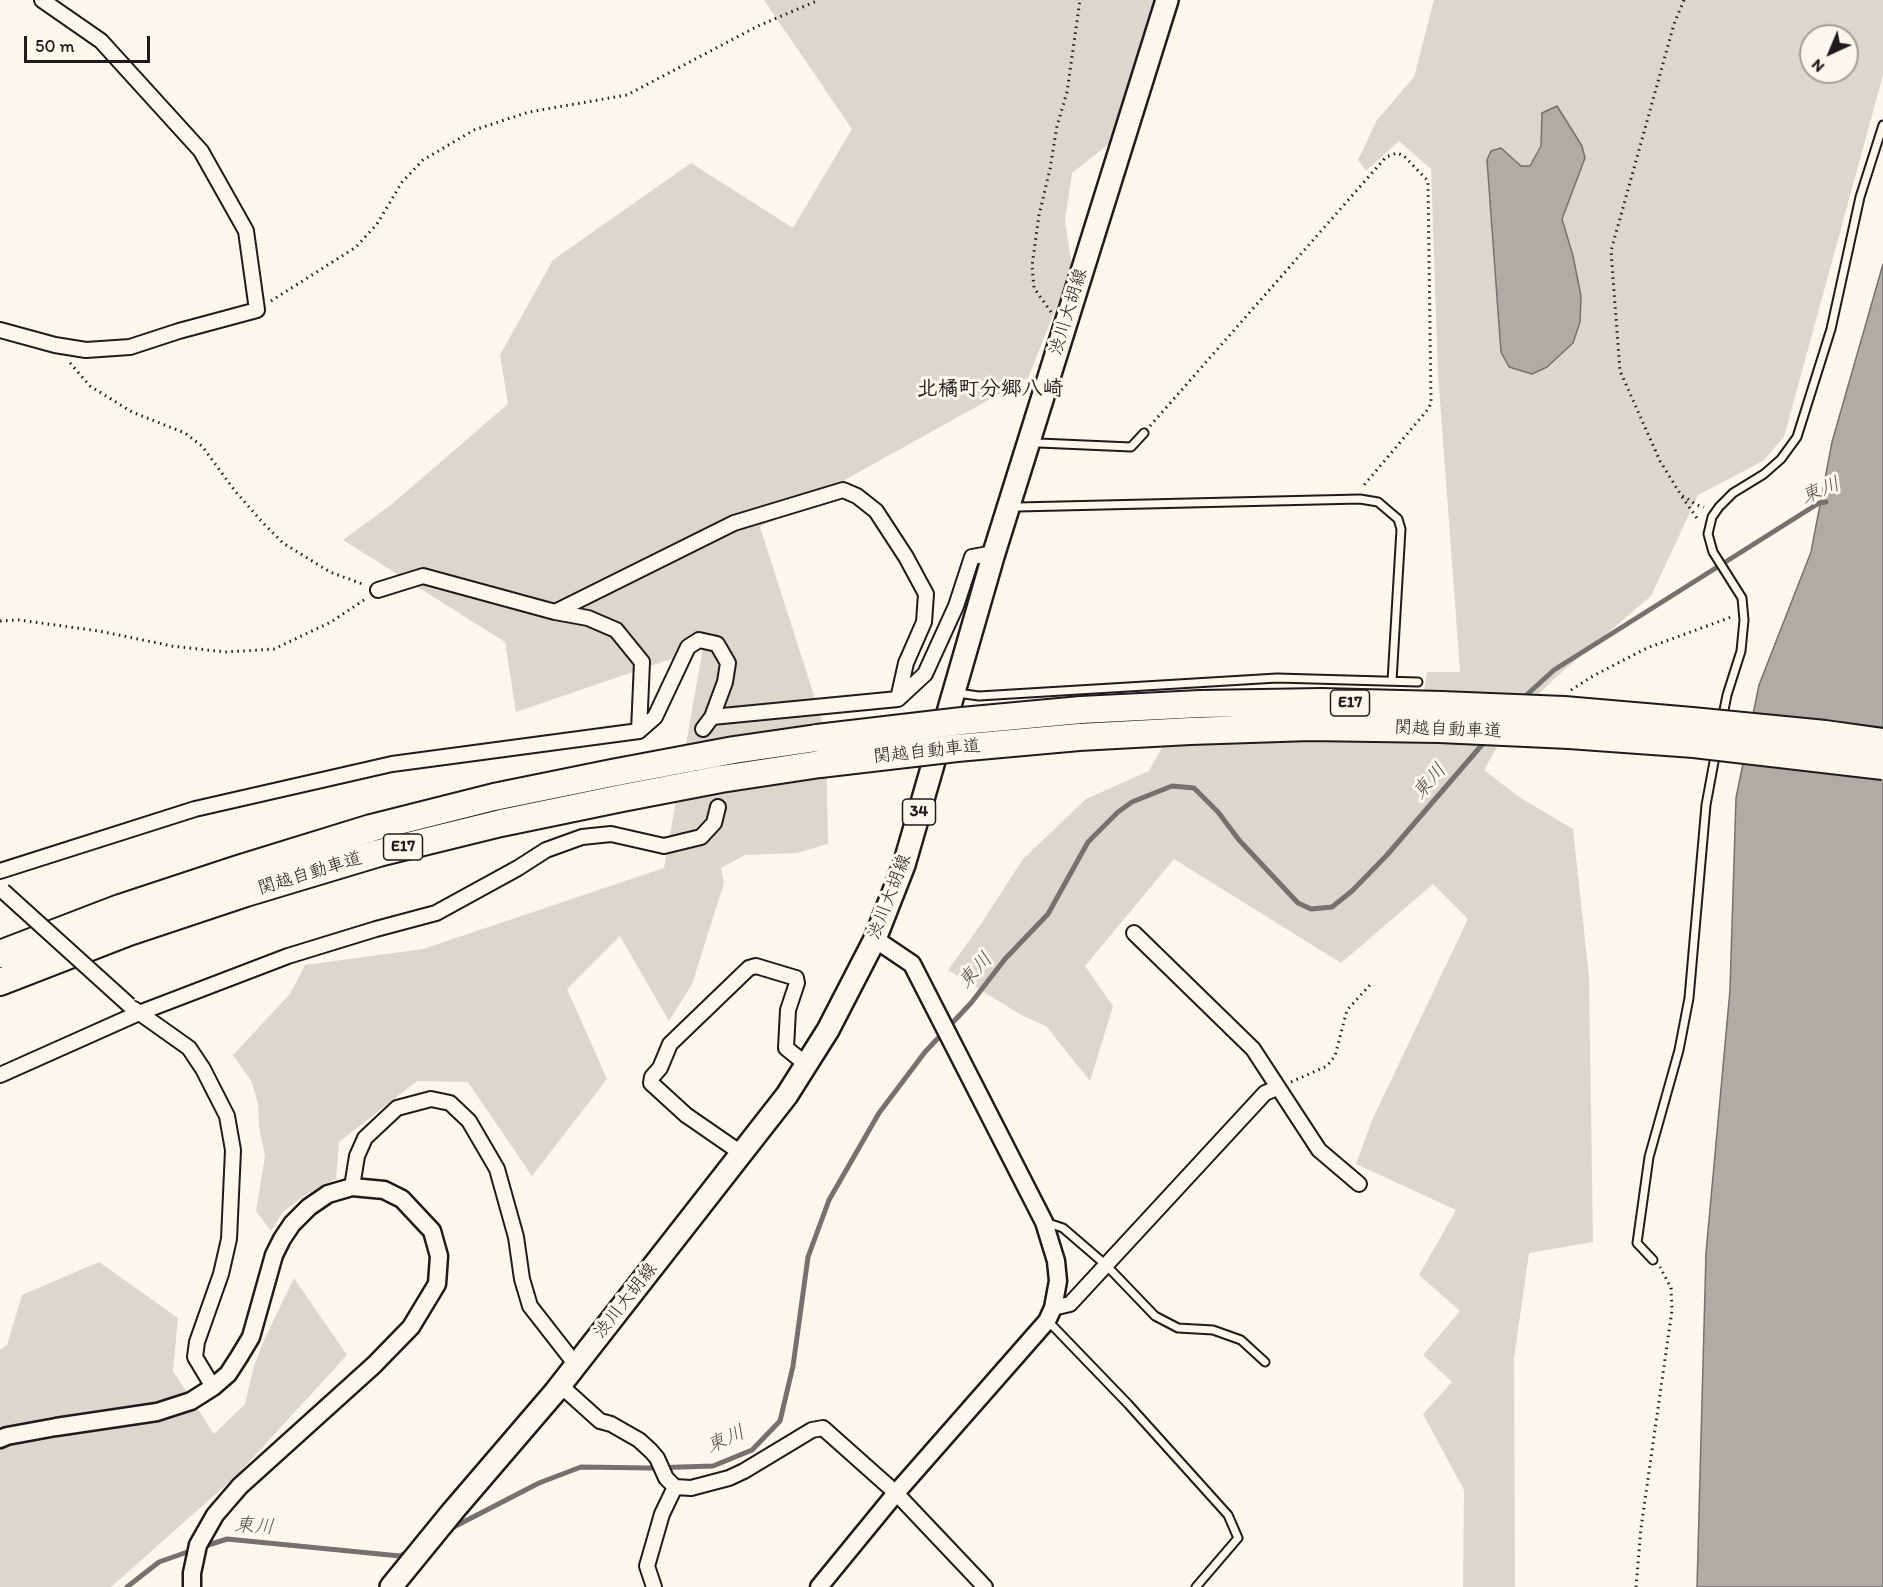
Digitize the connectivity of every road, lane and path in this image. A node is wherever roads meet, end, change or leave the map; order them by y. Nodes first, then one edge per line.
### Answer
1 (42, 0) edge
2 (819, 0) edge
3 (1080, 0) edge
4 (1167, 0) edge
5 (1684, 0) edge
6 (1883, 125) edge
7 (257, 310) junction
8 (0, 330) edge
9 (1064, 330) junction
10 (55, 345) junction
11 (1144, 433) joint
12 (1030, 440) junction
13 (1681, 495) junction
14 (1360, 499) junction
15 (1018, 507) dead end
16 (1716, 511) junction
17 (1708, 534) junction
18 (994, 553) junction
19 (378, 590) junction
20 (555, 612) junction
21 (1744, 612) junction
22 (0, 621) edge
23 (1392, 681) junction
24 (1418, 682) dead end
25 (954, 692) junction
26 (1567, 693) dead end
27 (898, 699) junction
28 (1720, 728) dead end
29 (639, 731) junction
30 (1718, 739) dead end
31 (1883, 742) edge
32 (1883, 766) edge
33 (718, 807) tunnel mouth
34 (0, 870) edge
35 (2, 890) edge
36 (1134, 933) dead end
37 (875, 939) junction
38 (0, 954) edge
39 (0, 981) edge
40 (1370, 985) dead end
41 (134, 1009) junction
42 (807, 1065) junction
43 (0, 1075) edge
44 (1277, 1088) junction
45 (741, 1153) junction
46 (1359, 1184) dead end
47 (352, 1187) junction
48 (1044, 1222) junction
49 (1653, 1260) joint
50 (1106, 1265) junction
51 (1050, 1314) junction
52 (1265, 1362) dead end
53 (576, 1365) junction
54 (560, 1385) junction
55 (213, 1387) junction
56 (0, 1439) edge
57 (671, 1482) junction
58 (896, 1493) junction
59 (192, 1580) edge
60 (396, 1580) edge
61 (654, 1587) edge
62 (819, 1587) edge
63 (985, 1587) edge
64 (1196, 1587) edge
65 (1636, 1587) edge

1 - 7 street
2 - 7 path
3 - 9 path
4 - 9 main road, 渋川大胡線 / 34
5 - 13 path
6 - 16 lane
7 - 10 street
8 - 10 street
9 - 12 main road, 渋川大胡線 / 34
10 - 19 path
11 - 12 lane
11 - 14 path
12 - 18 main road, 渋川大胡線 / 34
13 - 16 path
13 - 17 path
14 - 15 lane
14 - 23 lane
16 - 17 lane
17 - 21 lane
18 - 25 main road, 渋川大胡線 / 34
18 - 27 street
19 - 20 street
19 - 22 path
20 - 27 street
20 - 29 street
21 - 26 path
21 - 28 lane
23 - 24 lane
23 - 25 lane
25 - 37 main road, 渋川大胡線 / 34
27 - 29 street
29 - 34 street
30 - 49 lane
31 - 38 highway, 関越自動車道 / E17, bridge
32 - 39 highway, 関越自動車道 / E17, bridge
33 - 41 street
35 - 41 street, bridge
36 - 44 street
37 - 42 main road, 渋川大胡線 / 34
37 - 48 street
40 - 44 path
41 - 43 street
41 - 55 street
42 - 45 main road, 渋川大胡線 / 34
42 - 45 street
44 - 46 street
44 - 50 street
45 - 53 main road, 渋川大胡線 / 34
47 - 53 street
47 - 55 street
47 - 59 street
48 - 50 lane
48 - 51 street
49 - 65 path
50 - 51 street
50 - 52 lane
51 - 58 street
51 - 64 lane
53 - 54 main road, 渋川大胡線 / 34
54 - 57 street
54 - 60 main road, 渋川大胡線 / 34
55 - 56 street
57 - 58 street
57 - 61 street
58 - 62 street
58 - 63 street

